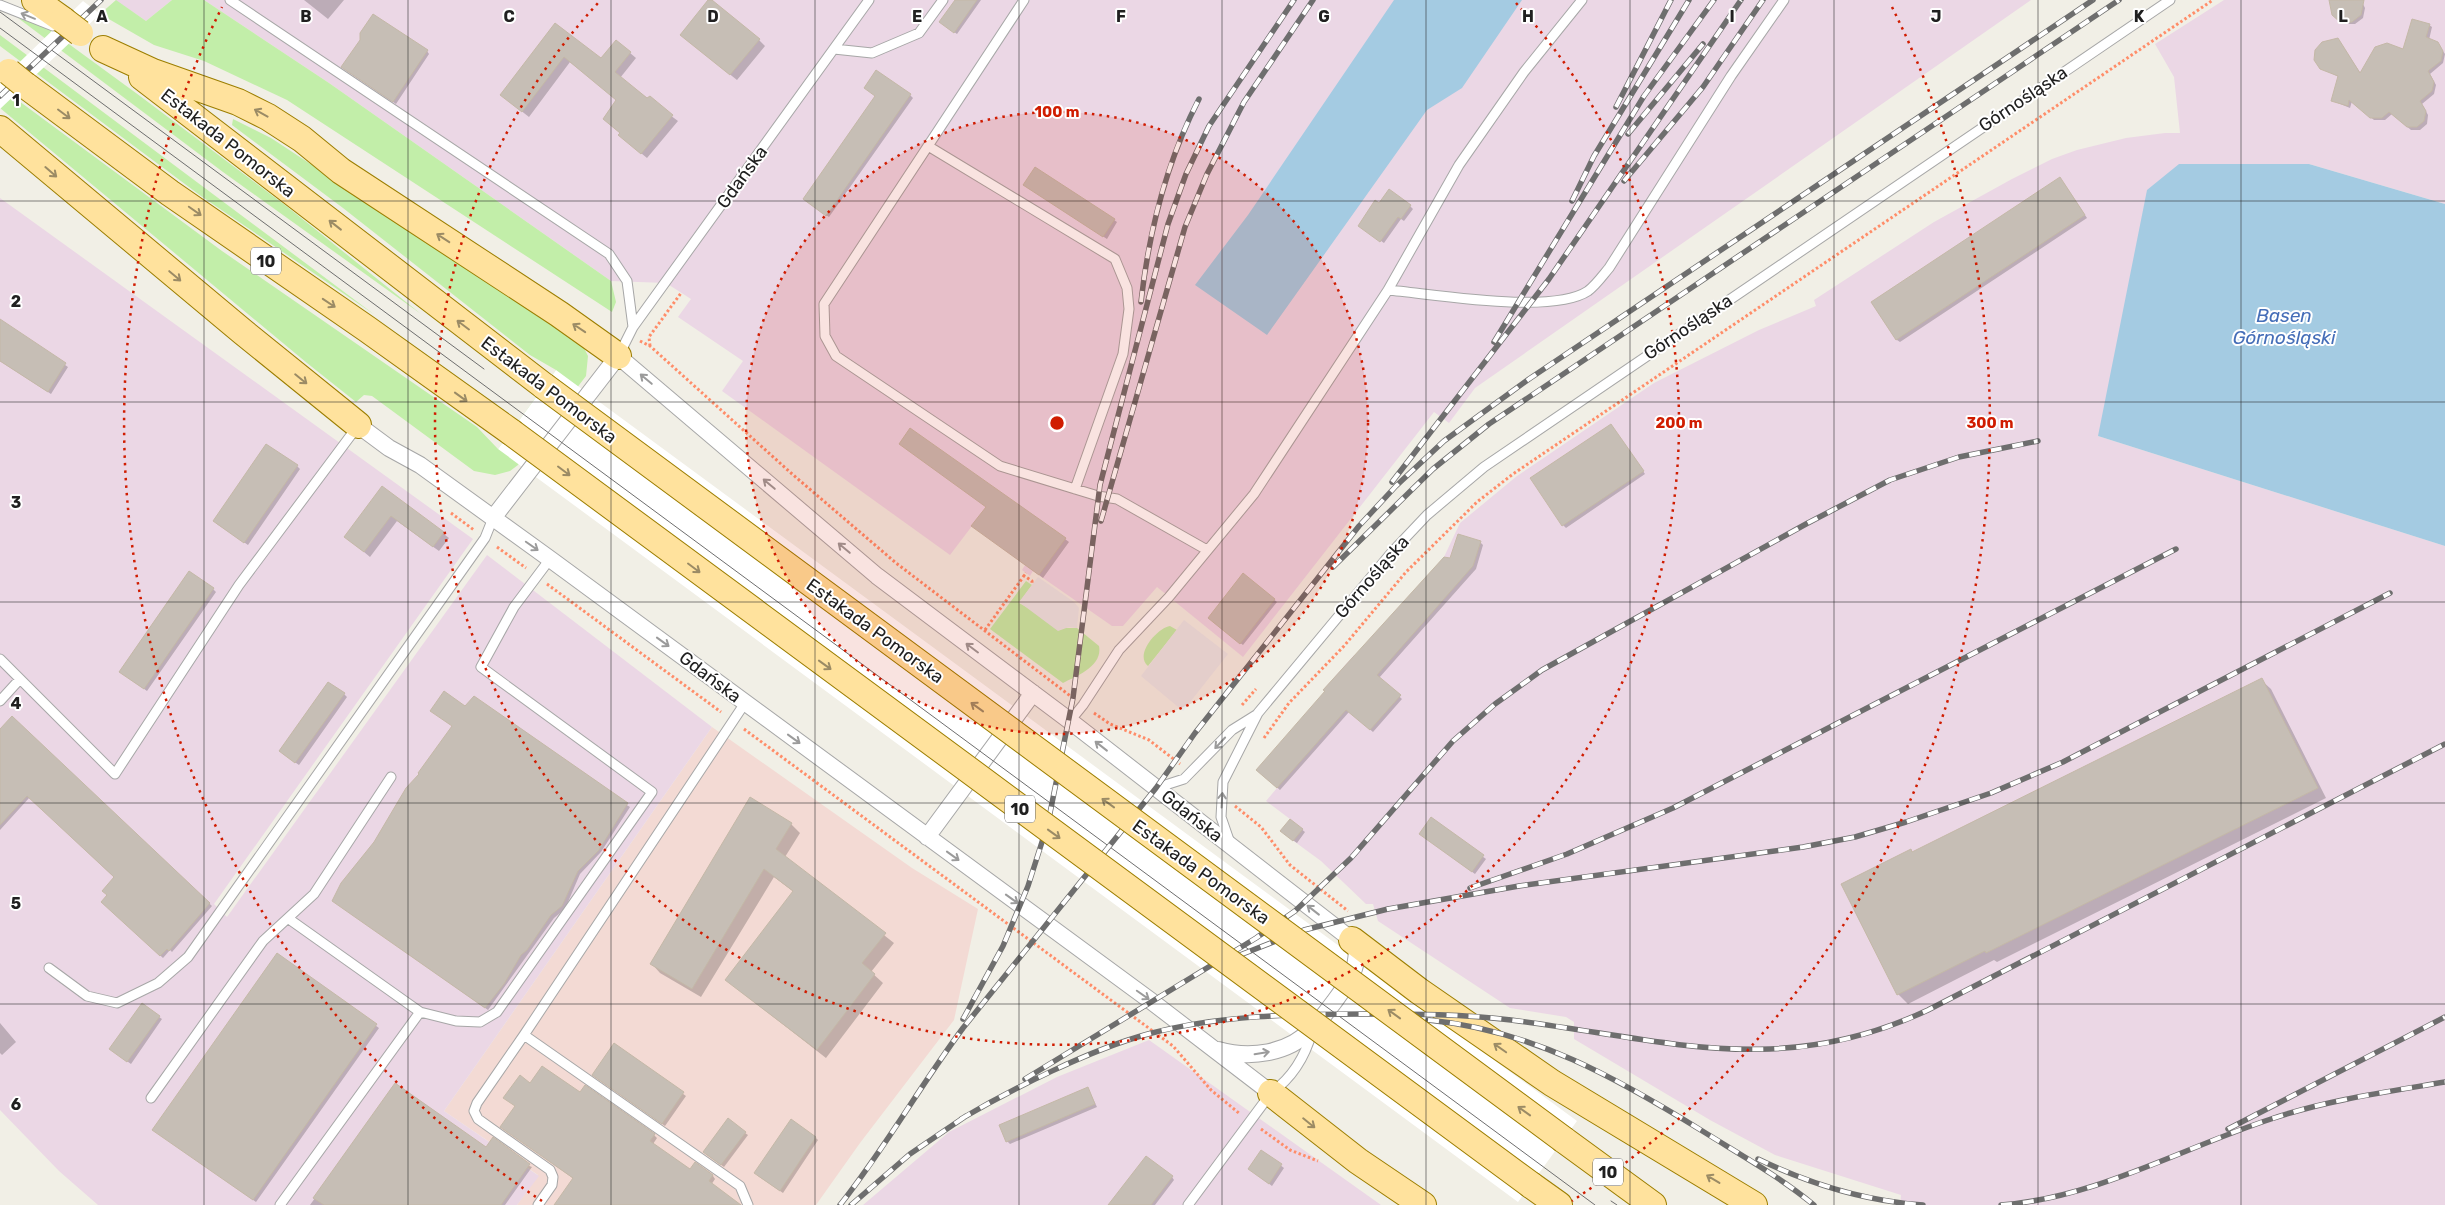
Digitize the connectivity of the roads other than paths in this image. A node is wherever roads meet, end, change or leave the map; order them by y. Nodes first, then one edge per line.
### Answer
1 (35, 0) edge
2 (230, 0) edge
3 (869, 0) edge
4 (942, 0) edge
5 (1024, 0) edge
6 (1582, 0) edge
7 (1784, 0) edge
8 (2170, 0) edge
9 (0, 5) edge
10 (79, 35) junction
11 (834, 49) junction
12 (11, 74) edge
13 (0, 129) edge
14 (928, 146) junction
15 (1388, 290) junction
16 (633, 327) junction
17 (618, 356) junction
18 (358, 424) junction
19 (1075, 489) junction
20 (493, 518) junction
21 (1207, 550) junction
22 (550, 559) junction
23 (0, 659) edge
24 (20, 679) junction
25 (1033, 693) junction
26 (0, 701) edge
27 (745, 703) junction
28 (1258, 713) junction
29 (1070, 721) junction
30 (391, 777) dead end
31 (1156, 788) junction
32 (927, 837) junction
33 (1232, 847) junction
34 (289, 919) junction
35 (1354, 933) junction
36 (49, 968) dead end
37 (420, 1012) junction
38 (1312, 1029) junction
39 (524, 1035) junction
40 (1214, 1049) junction
41 (1271, 1093) junction
42 (151, 1098) dead end
43 (280, 1205) edge
44 (538, 1205) edge
45 (748, 1205) edge
46 (1188, 1205) edge
47 (1423, 1205) edge
48 (1559, 1205) edge
49 (1653, 1205) edge
50 (1754, 1205) edge

1 - 10 main road, 10
2 - 16 lane
3 - 11 lane, Gdańska
4 - 11 lane
5 - 14 lane
6 - 15 lane
7 - 15 lane
8 - 28 lane, Górnośląska
10 -> 9 lane
17 -> 10 main road
49 -> 10 main road, Estakada Pomorska / 10, bridge
11 - 16 lane, Gdańska
12 -> 48 main road, 10, bridge
13 -> 18 main road
14 - 19 lane
14 - 19 lane
15 - 21 lane
16 - 17 lane, Gdańska
17 - 20 street, Gdańska
25 -> 17 street, Gdańska
18 - 20 street, Gdańska
18 - 24 lane
19 - 21 lane
20 -> 22 street, Gdańska
20 - 36 lane
21 - 29 lane
22 -> 27 street, Gdańska
22 - 37 lane
23 - 24 lane
24 - 26 lane
25 - 29 street, Gdańska
25 - 32 street
27 -> 32 street, Gdańska
27 - 39 lane
28 -> 31 lane, Górnośląska
33 -> 28 lane, Górnośląska
31 -> 29 street, Gdańska
30 - 34 lane
31 - 33 street, Gdańska
32 -> 40 street, Gdańska
35 -> 33 street, Gdańska
34 - 37 lane
34 - 42 lane
35 - 38 street, Gdańska
50 -> 35 main road
37 - 43 lane
40 -> 38 street, Gdańska
38 - 41 lane, Gdańska
39 - 44 lane
39 - 45 lane
40 - 41 street, Gdańska
41 - 46 lane
41 -> 47 main road

